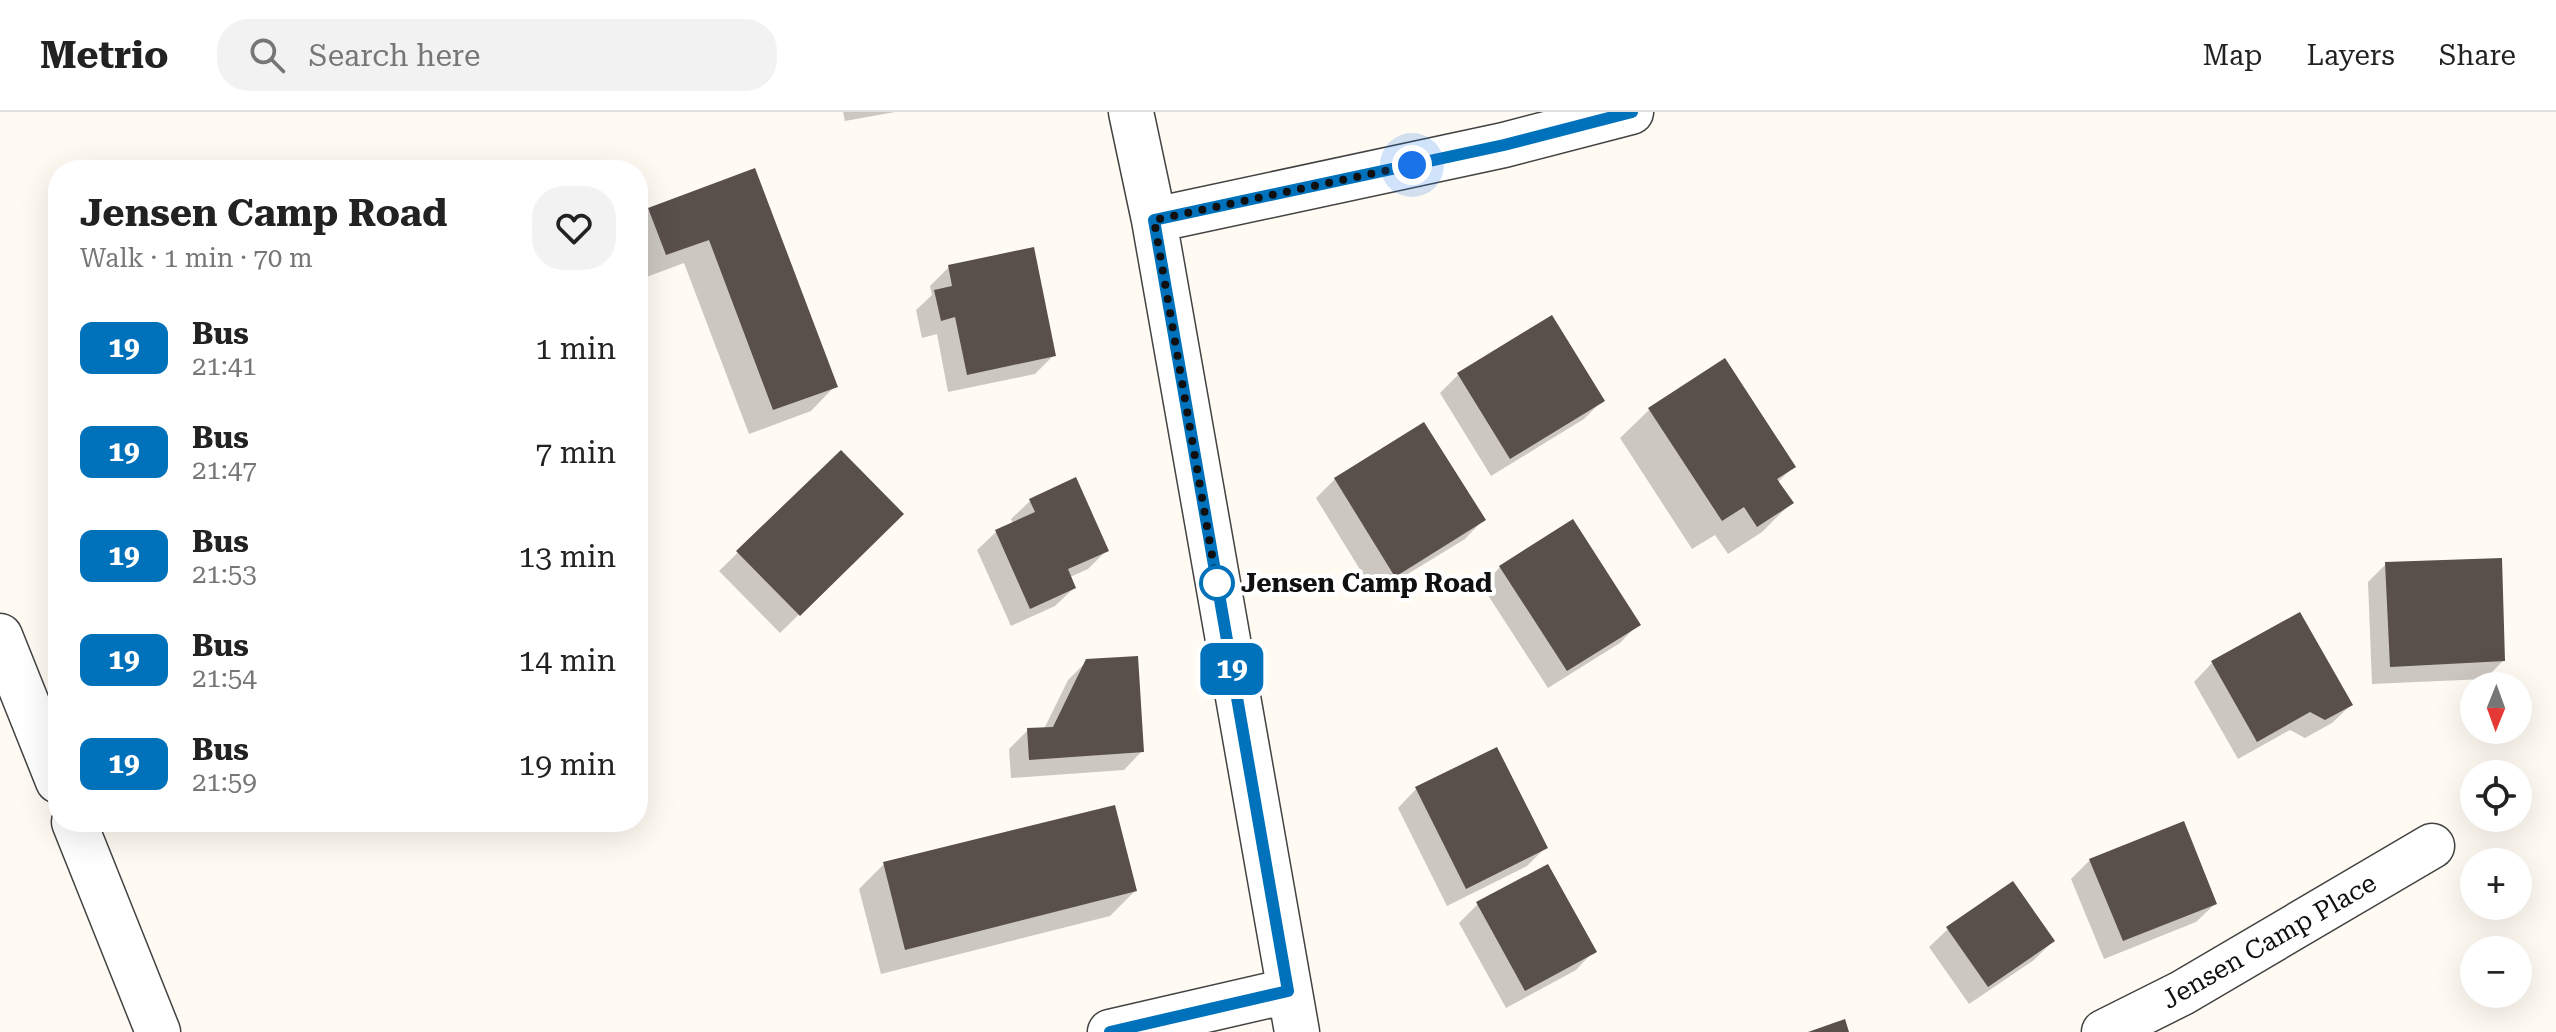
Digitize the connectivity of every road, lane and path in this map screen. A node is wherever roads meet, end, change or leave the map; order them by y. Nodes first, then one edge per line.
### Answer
1 (1131, 112) edge
2 (1631, 112) edge
3 (1154, 220) junction
4 (0, 636) edge
5 (48, 756) edge
6 (78, 832) edge
7 (2432, 846) dead end
8 (1292, 1011) edge
9 (158, 1032) edge
10 (1110, 1032) edge
11 (2104, 1032) edge

1 - 3 street
2 - 3 street
3 - 8 street
4 - 5 street
6 - 9 street
7 - 11 street, Jensen Camp Place
8 - 10 street

